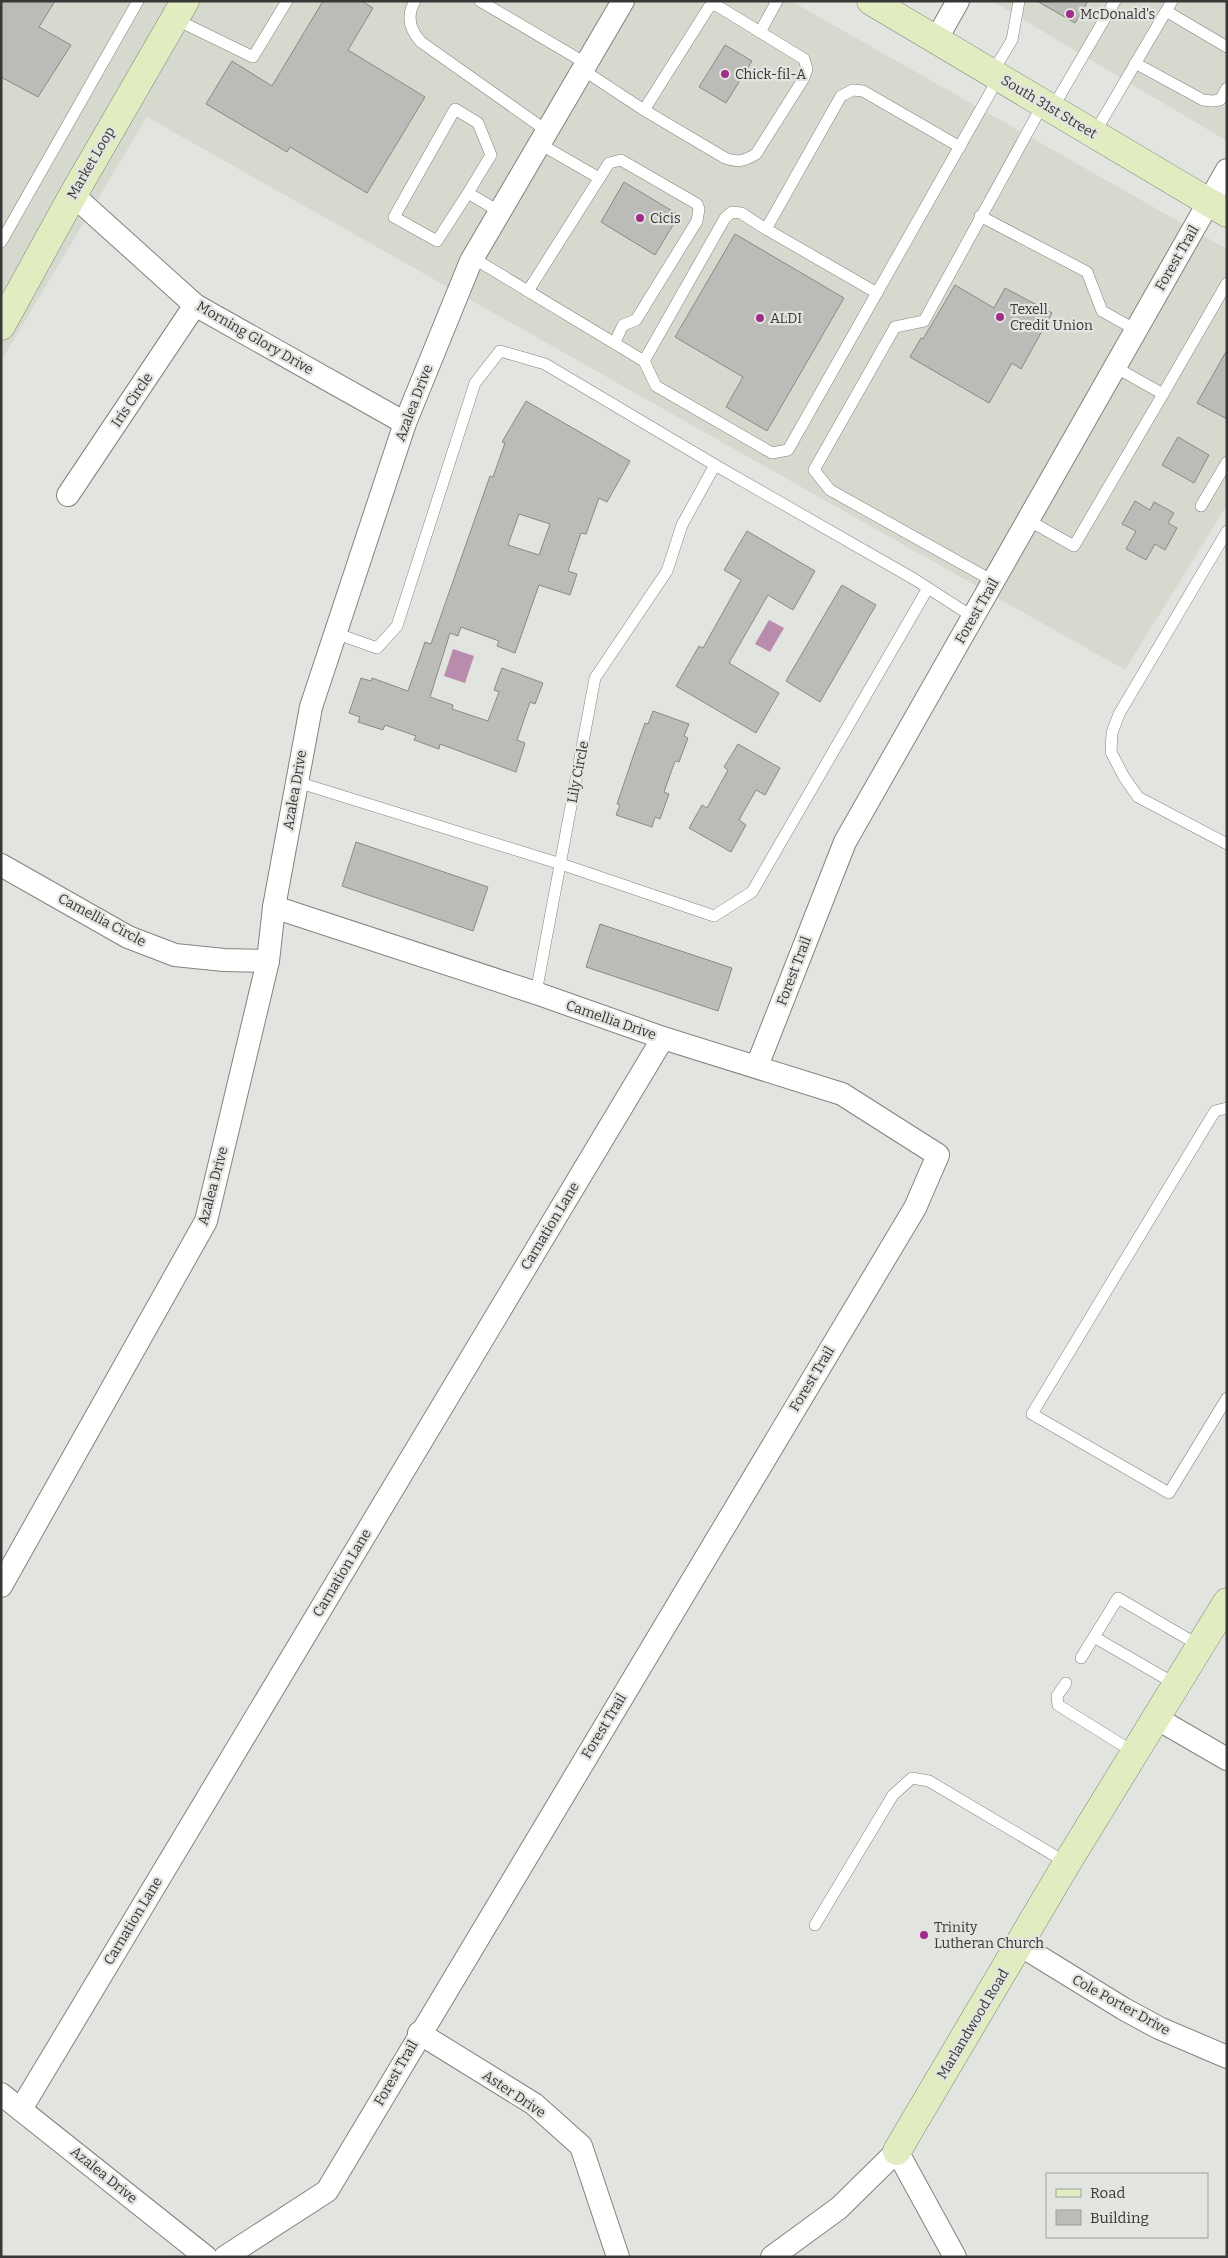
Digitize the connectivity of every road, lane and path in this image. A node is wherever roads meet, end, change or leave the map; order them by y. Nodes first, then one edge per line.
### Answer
1 (138, 1) edge
2 (286, 1) edge
3 (415, 1) edge
4 (480, 1) edge
5 (623, 1) edge
6 (777, 1) edge
7 (871, 1) edge
8 (958, 1) edge
9 (1019, 1) edge
10 (1115, 1) edge
11 (1169, 6) edge
12 (180, 10) edge
13 (760, 32) junction
14 (936, 40) junction
15 (1227, 47) edge
16 (1135, 63) junction
17 (585, 67) junction
18 (996, 75) junction
19 (1227, 88) edge
20 (1047, 106) junction
21 (644, 110) junction
22 (1094, 134) junction
23 (543, 138) junction
24 (960, 147) junction
25 (1227, 170) edge
26 (599, 178) junction
27 (468, 193) junction
28 (73, 195) junction
29 (1218, 207) edge
30 (500, 212) junction
31 (980, 216) junction
32 (766, 229) junction
33 (1, 242) edge
34 (473, 258) junction
35 (1227, 282) edge
36 (528, 291) junction
37 (877, 293) junction
38 (195, 305) junction
39 (1, 326) edge
40 (1136, 330) junction
41 (615, 342) junction
42 (644, 361) junction
43 (1115, 367) junction
44 (1163, 394) junction
45 (405, 423) junction
46 (1227, 462) edge
47 (715, 465) junction
48 (68, 494) dead end
49 (1201, 506) dead end
50 (1028, 520) junction
51 (1227, 531) edge
52 (993, 581) junction
53 (928, 588) junction
54 (973, 617) junction
55 (335, 633) junction
56 (297, 782) junction
57 (1227, 844) edge
58 (560, 864) junction
59 (1, 865) edge
60 (274, 907) junction
61 (268, 961) junction
62 (536, 994) junction
63 (663, 1038) junction
64 (757, 1066) junction
65 (1227, 1108) edge
66 (938, 1154) joint
67 (1227, 1398) edge
68 (1, 1586) edge
69 (1227, 1602) edge
70 (1094, 1636) junction
71 (1200, 1646) junction
72 (1081, 1658) dead end
73 (1066, 1683) dead end
74 (1177, 1685) junction
75 (1156, 1718) junction
76 (1135, 1753) junction
77 (1227, 1759) edge
78 (1068, 1863) junction
79 (815, 1925) dead end
80 (1020, 1945) junction
81 (419, 2034) junction
82 (1227, 2056) edge
83 (1, 2094) edge
84 (21, 2109) junction
85 (897, 2151) junction
86 (775, 2256) edge
87 (206, 2257) edge
88 (225, 2257) edge
89 (618, 2257) edge
90 (955, 2257) edge

1 - 33 lane
2 - 12 lane
3 - 23 lane
4 - 17 lane
5 - 17 street, Azalea Drive
6 - 13 lane
7 - 14 street, South 31st Street
8 - 14 street
9 - 18 lane
10 - 20 lane
11 - 15 lane
11 - 16 lane
12 - 28 street, Market Loop
13 - 21 lane
13 - 21 lane
14 - 18 street, South 31st Street
16 - 19 lane
16 - 22 lane
17 - 21 lane
17 - 23 street, Azalea Drive
18 - 20 street, South 31st Street
18 - 24 lane
20 - 22 street, South 31st Street
20 - 31 lane
22 - 29 street, South 31st Street
23 - 26 lane
23 - 30 street, Azalea Drive
24 - 32 lane
24 - 37 lane
25 - 29 street, Forest Trail
26 - 36 lane
26 - 41 lane
27 - 27 lane
27 - 30 lane
28 - 38 street, Morning Glory Drive
28 - 39 street, Market Loop
29 - 40 street, Forest Trail
30 - 34 street, Azalea Drive
31 - 40 lane
31 - 52 lane
32 - 37 lane
32 - 42 lane
34 - 36 lane
34 - 45 street, Azalea Drive
35 - 44 lane
36 - 41 lane
37 - 42 lane
38 - 45 street, Morning Glory Drive
38 - 48 street, Iris Circle
40 - 43 street, Forest Trail
41 - 42 lane
43 - 44 lane
43 - 50 street, Forest Trail
44 - 50 lane
45 - 55 street, Azalea Drive
46 - 49 lane
47 - 53 lane
47 - 55 lane
47 - 58 lane, Lily Circle
50 - 52 street, Forest Trail
51 - 57 lane
52 - 54 street, Forest Trail
53 - 54 lane
53 - 58 lane
54 - 64 street, Forest Trail
55 - 56 street, Azalea Drive
56 - 58 lane
56 - 60 street, Azalea Drive
58 - 62 lane, Lily Circle
59 - 61 street, Camellia Circle
60 - 61 street, Azalea Drive
60 - 62 street, Camellia Drive
61 - 68 street, Azalea Drive
62 - 63 street, Camellia Drive
63 - 64 street, Camellia Drive
63 - 84 street, Carnation Lane
64 - 66 street, Camellia Drive
65 - 67 lane
66 - 81 street, Forest Trail
69 - 71 street, Marlandwood Road
70 - 71 lane
70 - 72 lane
70 - 74 lane
71 - 74 street, Marlandwood Road
73 - 76 lane
74 - 75 street, Marlandwood Road
75 - 76 street, Marlandwood Road
75 - 77 street
76 - 78 street, Marlandwood Road
78 - 79 lane
78 - 80 street, Marlandwood Road
80 - 82 street, Cole Porter Drive
80 - 85 street, Marlandwood Road
81 - 88 street, Forest Trail
81 - 89 street, Aster Drive
83 - 84 street, Azalea Drive
84 - 87 street, Azalea Drive
85 - 86 street, Marlandwood Road
85 - 90 street

